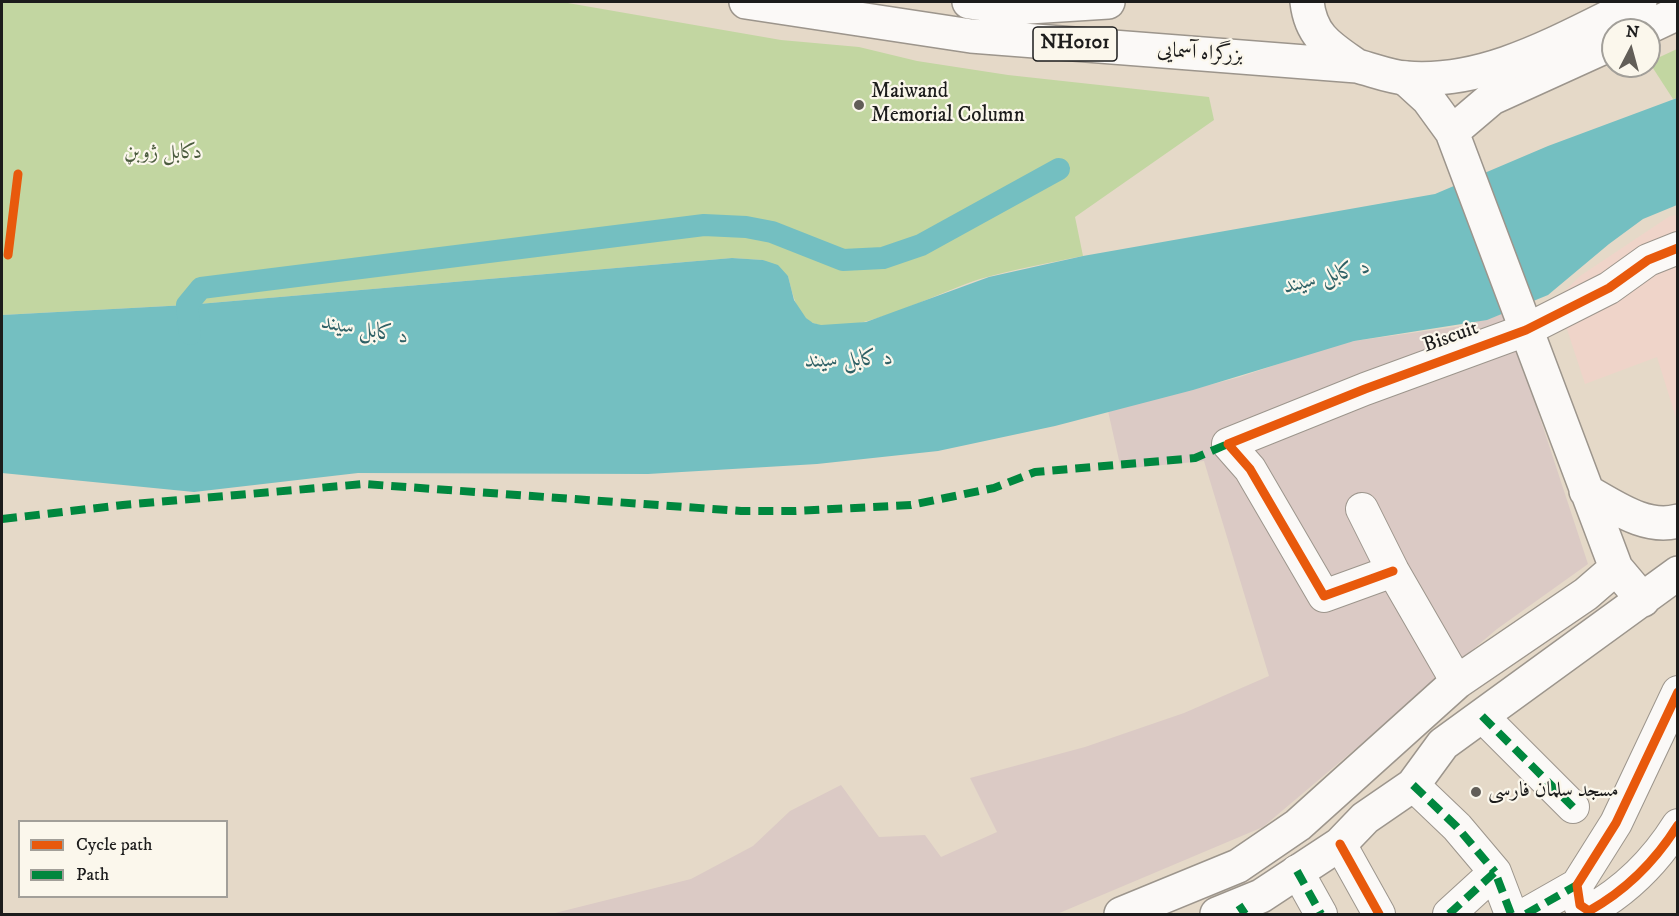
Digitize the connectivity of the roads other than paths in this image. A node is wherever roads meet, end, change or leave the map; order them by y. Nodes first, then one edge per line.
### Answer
1 (746, 2) edge
2 (969, 2) edge
3 (1108, 2) edge
4 (1307, 2) edge
5 (1640, 2) edge
6 (1012, 5) edge
7 (1677, 13) edge
8 (1661, 21) edge
9 (1601, 48) edge
10 (1357, 66) junction
11 (1405, 78) junction
12 (1452, 132) junction
13 (1677, 248) edge
14 (1523, 322) junction
15 (1586, 491) junction
16 (1362, 509) dead end
17 (1677, 521) edge
18 (1616, 568) junction
19 (1393, 571) junction
20 (1677, 573) edge
21 (1643, 600) junction
22 (1457, 682) junction
23 (1677, 692) edge
24 (1482, 716) junction
25 (1413, 785) junction
26 (1573, 807) dead end
27 (1677, 825) edge
28 (1340, 844) junction
29 (1297, 871) junction
30 (1495, 872) junction
31 (1577, 885) junction
32 (1234, 911) edge
33 (1121, 915) edge
34 (1321, 915) edge
35 (1379, 915) edge
36 (1449, 915) edge
37 (1511, 915) edge
38 (1526, 915) edge

1 - 10 main road, بزرگراه آسمایی / NH0101
2 - 6 main road, NH0101
3 - 6 main road, NH0101
4 - 10 main road, NH0101
5 - 11 main road, بزرگراه آسمایی / NH0101
7 - 8 main road
9 - 12 main road
10 - 11 main road, بزرگراه آسمایی / NH0101
11 - 12 main road
12 - 14 main road
13 - 14 street, Biscuit
14 - 15 main road
14 - 19 street, Biscuit
15 - 17 main road
15 - 18 main road
16 - 19 street
18 - 21 main road
18 - 22 main road
19 - 22 street
20 - 21 main road
21 - 24 main road
22 - 33 main road
23 - 31 street
24 - 25 main road
24 - 26 street
25 - 28 main road
25 - 30 street
27 - 31 street
28 - 29 main road
28 - 35 street
29 - 32 main road
29 - 34 street
30 - 36 street
30 - 37 street
31 - 38 street

